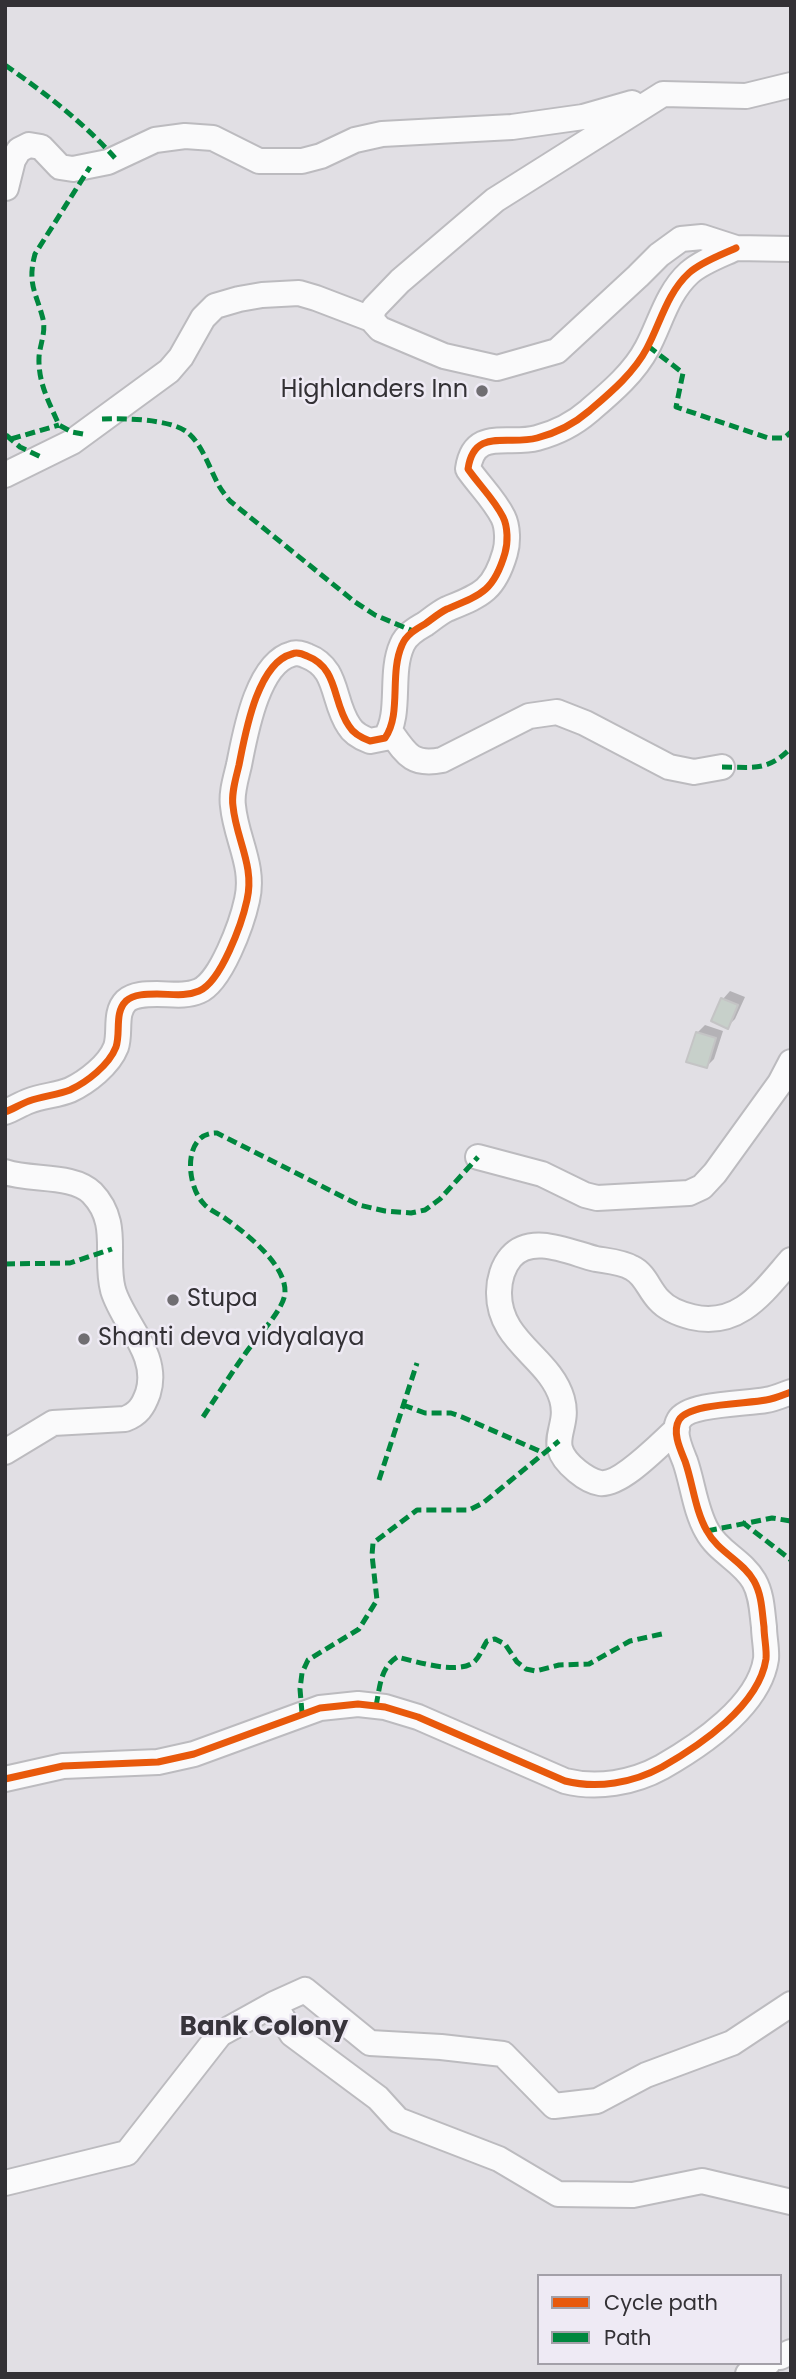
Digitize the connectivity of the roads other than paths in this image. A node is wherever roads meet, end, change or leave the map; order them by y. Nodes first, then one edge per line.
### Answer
1 (791, 85) edge
2 (663, 94) junction
3 (6, 188) edge
4 (736, 248) junction
5 (791, 249) edge
6 (370, 319) junction
7 (5, 475) edge
8 (390, 731) junction
9 (722, 768) dead end
10 (791, 1062) edge
11 (5, 1112) edge
12 (478, 1157) dead end
13 (5, 1172) edge
14 (791, 1261) edge
15 (791, 1392) edge
16 (677, 1429) junction
17 (5, 1452) edge
18 (5, 1779) edge
19 (274, 2004) junction
20 (791, 2004) edge
21 (5, 2183) edge
22 (791, 2202) edge
23 (764, 2365) edge
24 (748, 2374) edge

1 - 2 street
2 - 3 street
2 - 6 street
4 - 5 street
4 - 6 street
4 - 8 street
6 - 7 street
8 - 9 street
8 - 11 street
10 - 12 street
13 - 17 street
14 - 16 street
15 - 16 street
16 - 18 street
19 - 20 street
19 - 21 street
19 - 22 street
23 - 24 street

